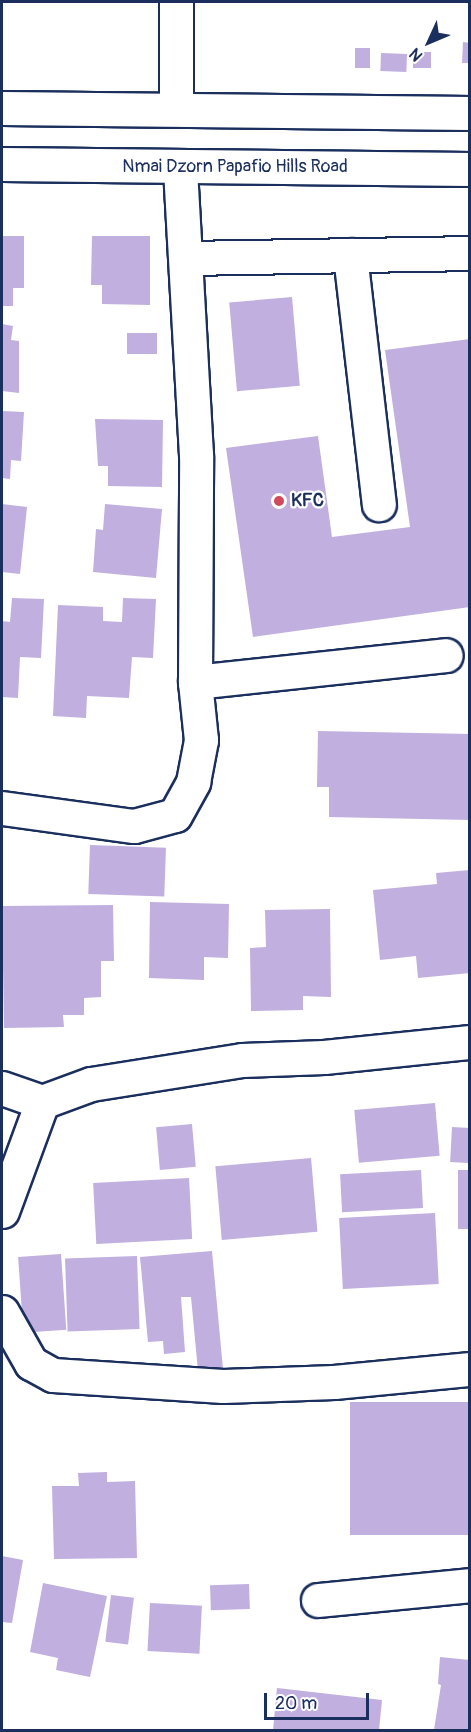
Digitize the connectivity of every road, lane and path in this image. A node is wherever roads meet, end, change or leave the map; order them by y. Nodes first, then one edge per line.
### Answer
1 (176, 2) edge
2 (2, 108) edge
3 (176, 109) junction
4 (470, 113) edge
5 (2, 164) edge
6 (180, 168) junction
7 (470, 169) edge
8 (470, 252) edge
9 (350, 255) junction
10 (187, 258) junction
11 (379, 504) dead end
12 (446, 655) dead end
13 (195, 682) junction
14 (2, 808) edge
15 (470, 1042) edge
16 (2, 1088) edge
17 (42, 1102) junction
18 (2, 1211) edge
19 (2, 1312) edge
20 (470, 1369) edge
21 (470, 1585) edge
22 (318, 1600) dead end

1 - 3 street
2 - 3 street
3 - 4 street
5 - 6 street, Nmai Dzorn Papafio Hills Road
6 - 7 street, Nmai Dzorn Papafio Hills Road
6 - 10 street
8 - 9 street
9 - 10 street
9 - 11 street
10 - 13 street
12 - 13 street
13 - 14 street
15 - 17 street
16 - 17 street
17 - 18 street
19 - 20 street
21 - 22 street

